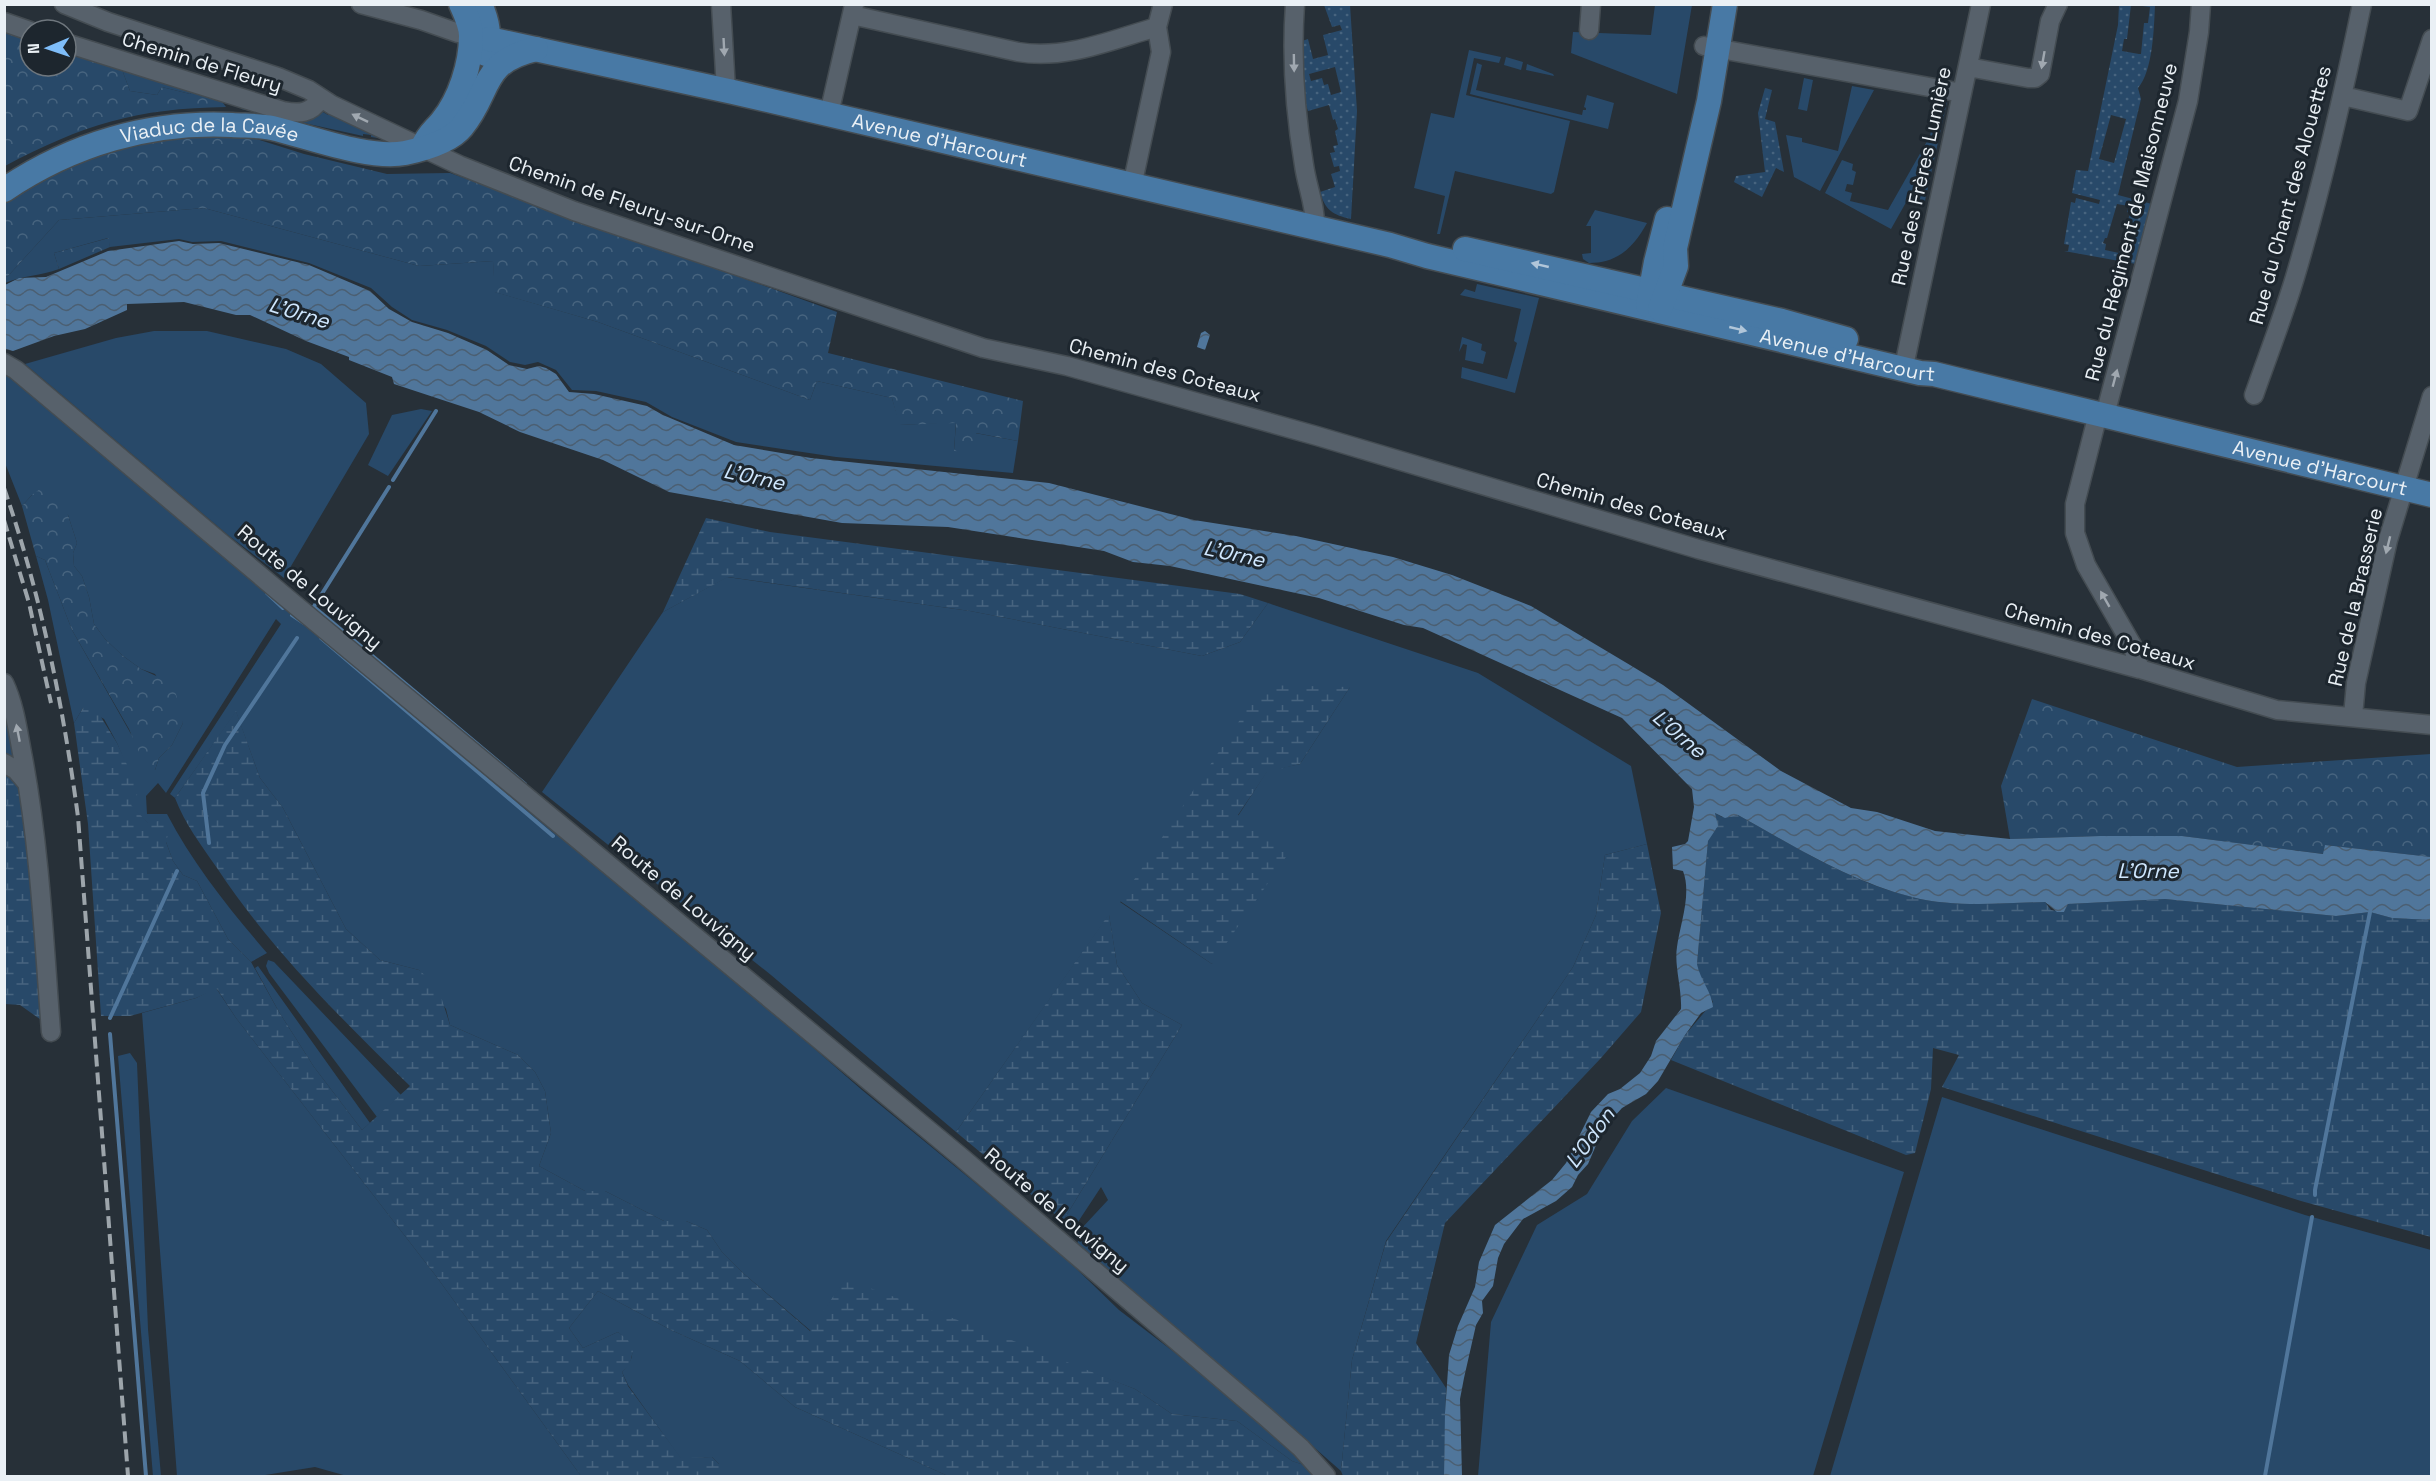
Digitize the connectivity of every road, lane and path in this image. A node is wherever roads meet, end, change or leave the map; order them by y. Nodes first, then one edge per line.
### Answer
1 (64, 4) edge
2 (361, 4) edge
3 (461, 4) edge
4 (480, 4) edge
5 (721, 4) edge
6 (1163, 4) edge
7 (1295, 4) edge
8 (1591, 4) edge
9 (1710, 4) edge
10 (1725, 4) edge
11 (1981, 4) edge
12 (2058, 4) edge
13 (2201, 4) edge
14 (2362, 4) edge
15 (853, 10) edge
16 (1157, 27) junction
17 (1590, 30) dead end
18 (480, 37) junction
19 (2432, 39) edge
20 (78, 47) edge
21 (1711, 47) junction
22 (539, 48) junction
23 (1968, 67) junction
24 (726, 90) junction
25 (1962, 93) junction
26 (2343, 96) junction
27 (320, 99) junction
28 (829, 114) junction
29 (434, 144) junction
30 (11, 185) edge
31 (1132, 186) junction
32 (1315, 229) junction
33 (828, 296) joint
34 (1656, 301) junction
35 (1906, 357) junction
36 (4, 363) edge
37 (1934, 374) junction
38 (2254, 394) dead end
39 (2432, 396) edge
40 (2101, 414) junction
41 (2404, 488) junction
42 (2432, 495) edge
43 (2140, 669) junction
44 (4, 683) edge
45 (2353, 716) junction
46 (2432, 725) edge
47 (4, 763) edge
48 (28, 784) junction
49 (51, 1032) dead end
50 (1326, 1476) edge

1 - 27 street
2 - 18 street
3 - 18 main road
4 - 18 main road
5 -> 24 street
6 - 16 street
7 -> 32 street
8 - 17 street
9 - 21 main road
10 - 21 main road
11 - 23 street, Rue des Frères Lumière
12 -> 23 street
40 -> 13 street, Rue du Régiment de Maisonneuve
14 - 26 street, Rue du Chant des Alouettes
15 - 16 street
15 - 28 street
16 - 31 street
18 - 22 main road, Avenue d'Harcourt
18 - 29 main road
19 - 26 street
20 - 27 street, Chemin de Fleury
21 - 25 street
21 - 34 main road
22 - 24 main road, Avenue d'Harcourt
22 - 29 main road
23 - 25 street, Rue des Frères Lumière
24 - 28 main road, Avenue d'Harcourt
25 - 35 street, Rue des Frères Lumière
26 - 38 street, Rue du Chant des Alouettes
29 -> 27 street
28 - 31 main road, Avenue d'Harcourt
29 - 30 main road, Viaduc de la Cavée
29 - 33 street, Chemin de Fleury-sur-Orne
31 - 32 main road, Avenue d'Harcourt
32 - 34 main road, Avenue d'Harcourt
33 - 43 street, Chemin des Coteaux
34 - 35 main road, Avenue d'Harcourt
34 -> 37 main road, Avenue d'Harcourt
35 - 37 main road, Avenue d'Harcourt
36 - 50 street, Route de Louvigny
37 - 40 main road, Avenue d'Harcourt
39 - 41 street, Rue de la Brasserie
40 - 41 main road, Avenue d'Harcourt
43 -> 40 street, Rue du Régiment de Maisonneuve
41 - 42 main road, Avenue d'Harcourt
41 -> 45 street, Rue de la Brasserie
43 - 45 street, Chemin des Coteaux
48 -> 44 street
45 - 46 street, Chemin des Coteaux
47 - 48 street
48 - 49 street

